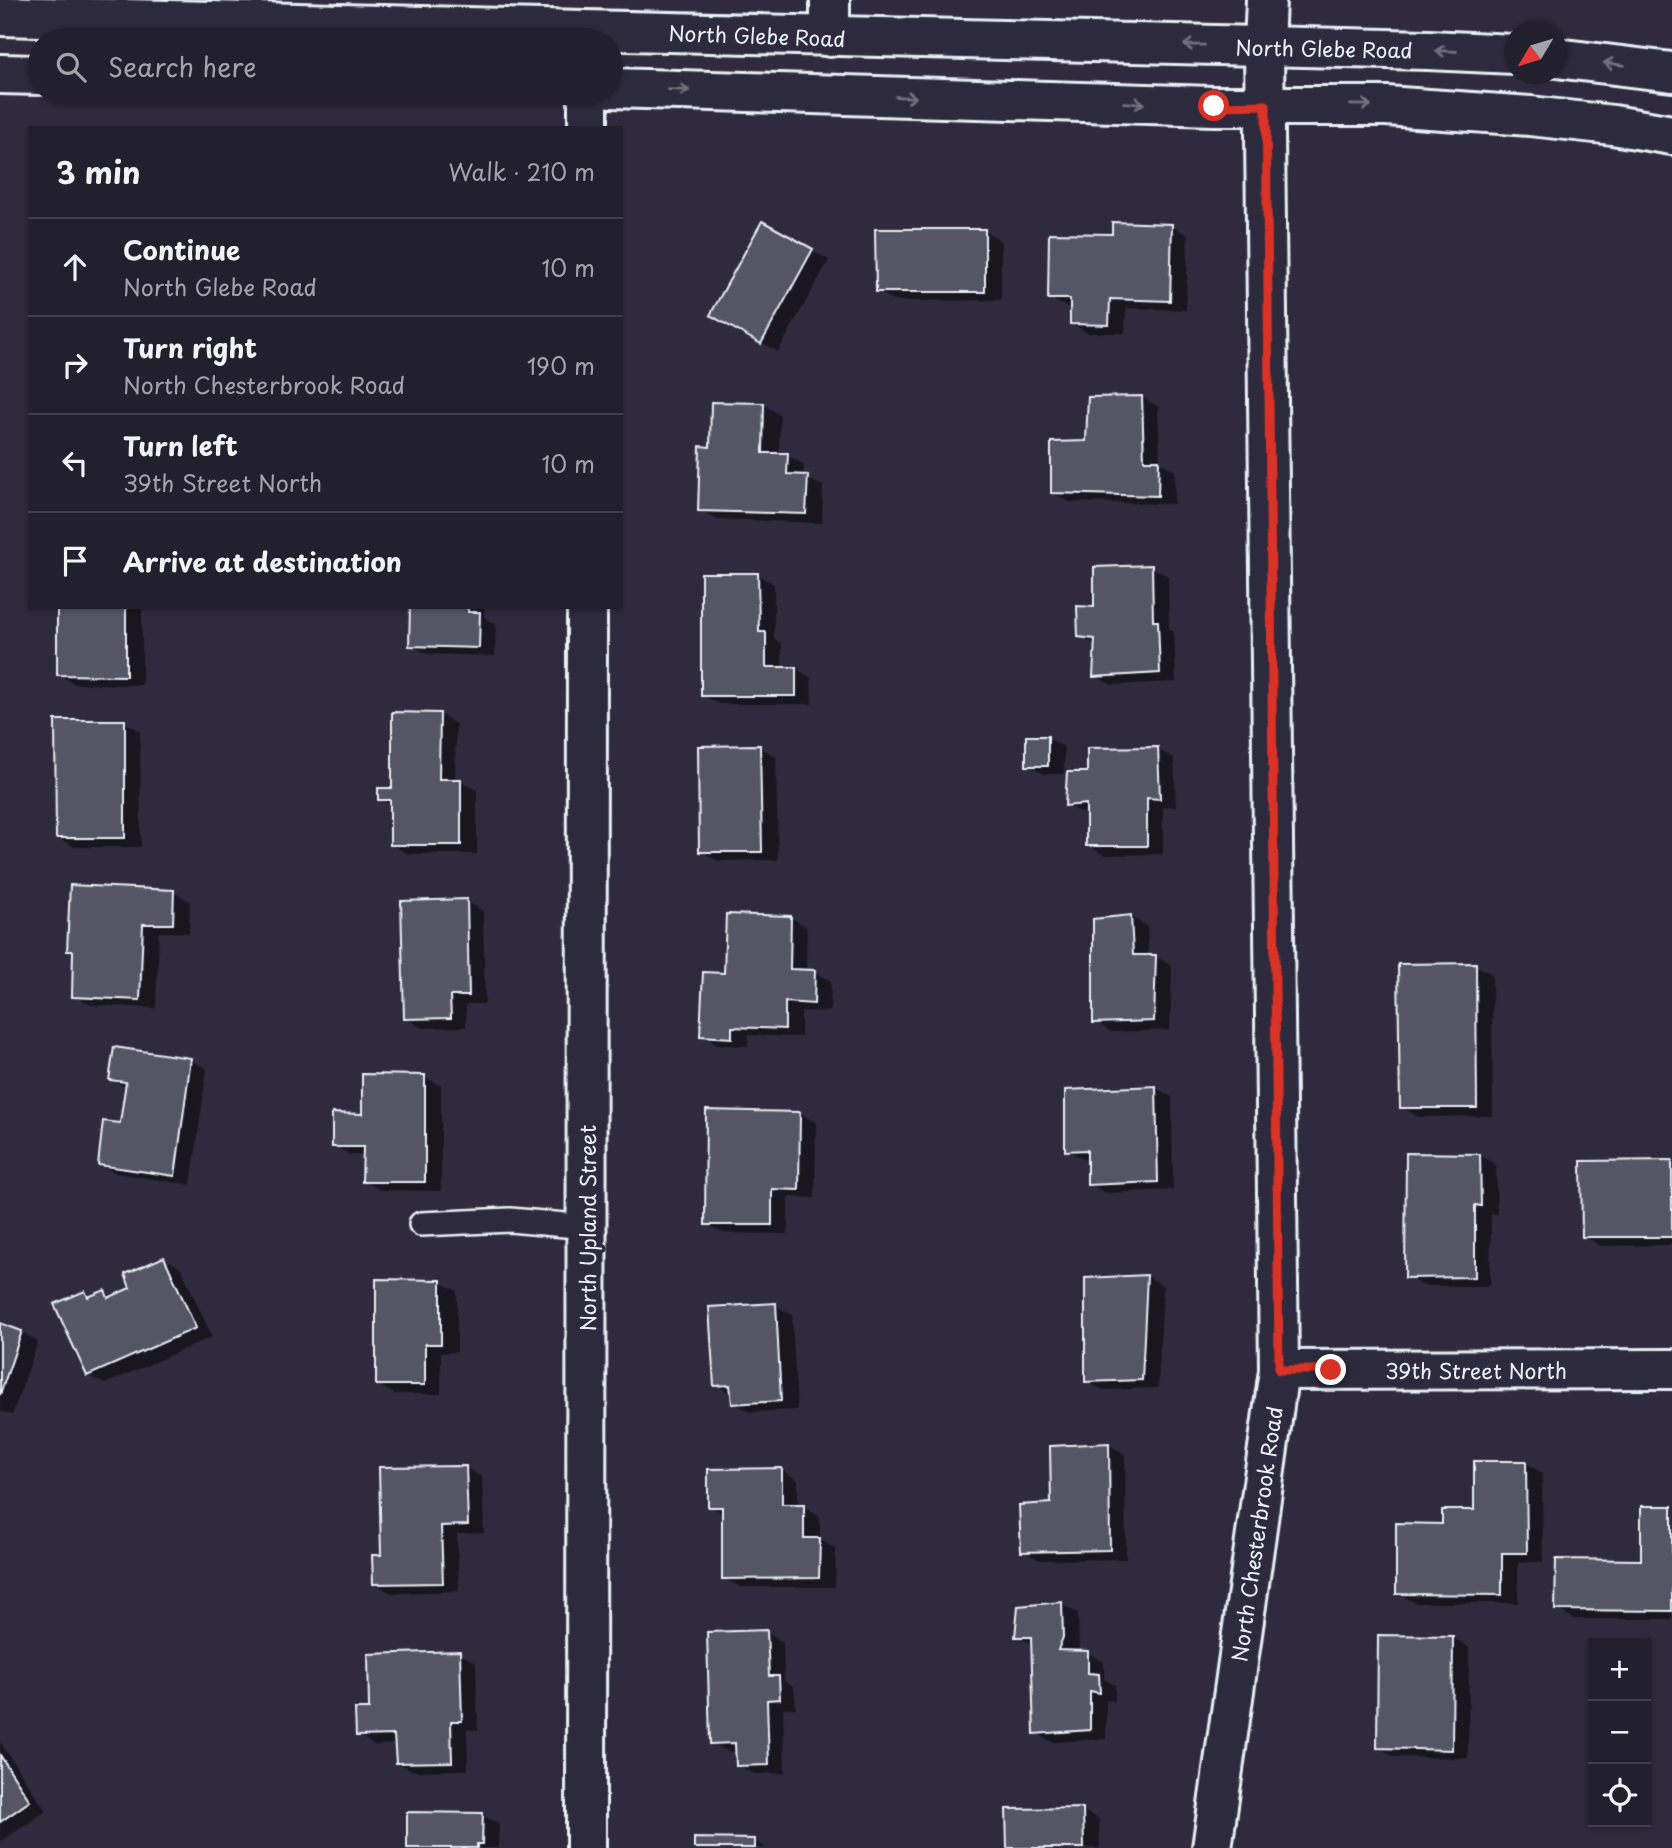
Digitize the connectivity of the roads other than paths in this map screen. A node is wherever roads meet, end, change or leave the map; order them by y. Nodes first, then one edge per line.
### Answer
1 (1266, 0) edge
2 (51, 9) edge
3 (0, 16) edge
4 (830, 18) edge
5 (282, 21) edge
6 (355, 21) edge
7 (1264, 46) junction
8 (1504, 54) edge
9 (1567, 59) edge
10 (1672, 72) edge
11 (0, 74) edge
12 (28, 75) edge
13 (623, 88) edge
14 (588, 105) edge
15 (1266, 105) junction
16 (588, 126) edge
17 (1672, 135) edge
18 (587, 609) edge
19 (421, 1224) dead end
20 (587, 1227) junction
21 (1672, 1369) edge
22 (1279, 1370) junction
23 (586, 1848) edge
24 (1212, 1848) edge

1 - 7 street, North Chesterbrook Road
2 - 3 street, North Glebe Road
2 - 5 street, North Glebe Road
4 - 6 street, North Glebe Road
7 -> 4 street, North Glebe Road
5 - 6 street, North Glebe Road
8 -> 7 street, North Glebe Road
7 - 15 street, North Chesterbrook Road
10 -> 9 street
11 - 12 street
13 -> 15 street
14 - 16 street
15 -> 17 street
15 - 22 street, North Chesterbrook Road
18 - 20 street, North Upland Street
19 - 20 lane
20 - 23 street, North Upland Street
21 - 22 street, 39th Street North
22 - 24 street, North Chesterbrook Road

